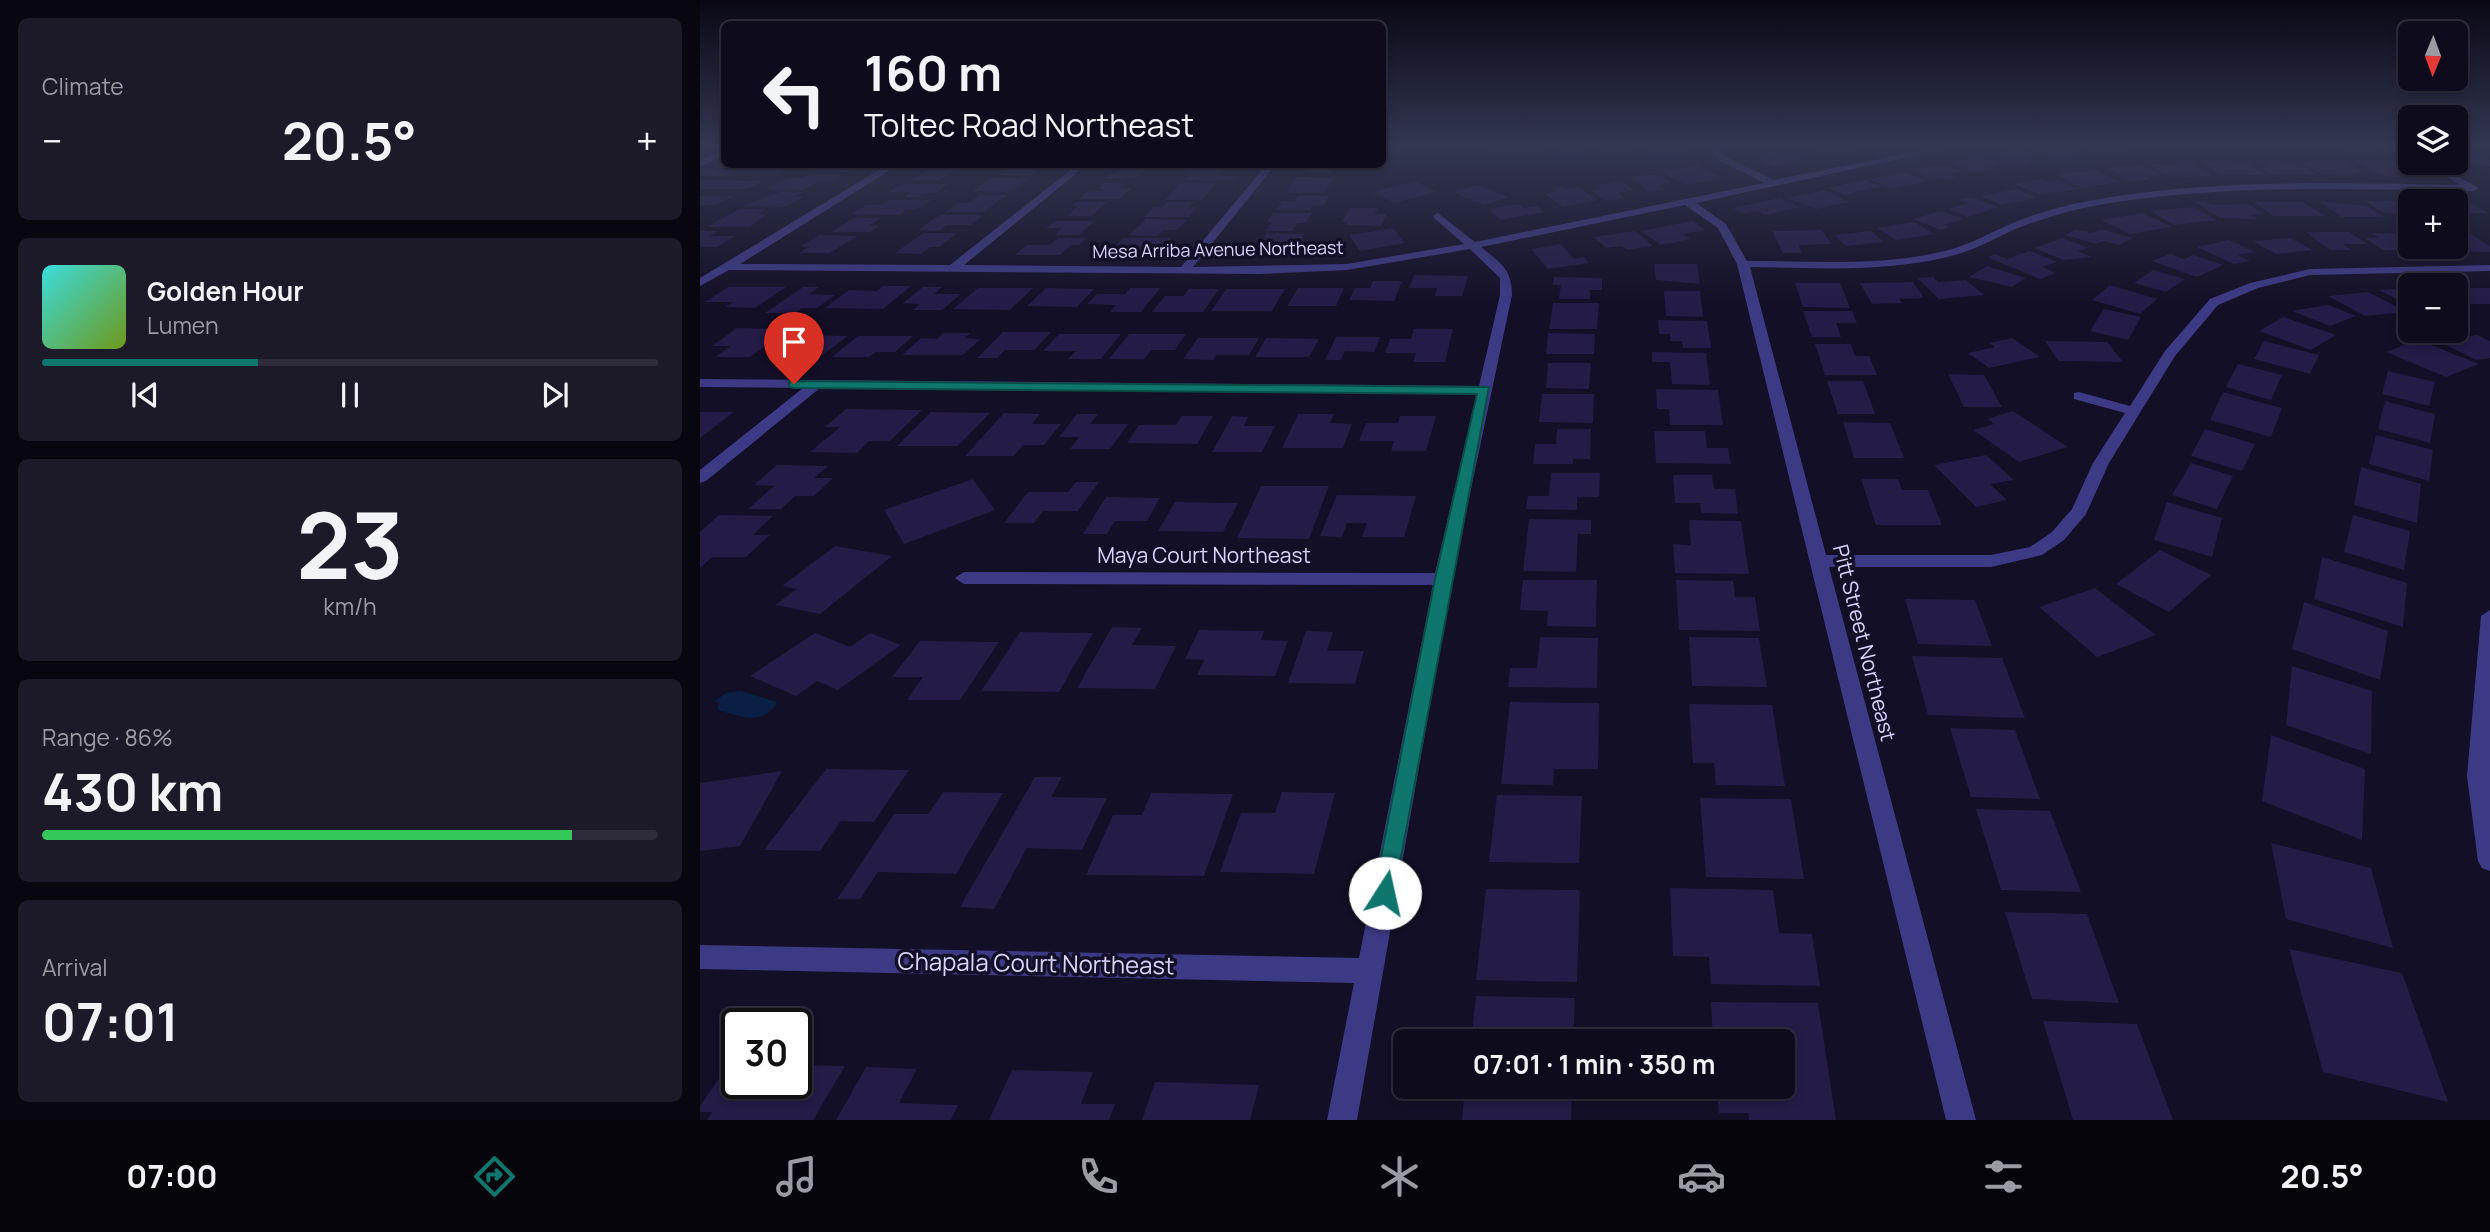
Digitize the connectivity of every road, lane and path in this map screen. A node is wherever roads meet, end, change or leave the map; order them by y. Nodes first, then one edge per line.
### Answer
1 (838, 199) edge
2 (1040, 199) edge
3 (1243, 199) edge
4 (1694, 199) edge
5 (2114, 199) edge
6 (1686, 201) junction
7 (1438, 216) dead end
8 (1474, 246) junction
9 (1743, 264) junction
10 (726, 267) junction
11 (2490, 268) edge
12 (952, 269) junction
13 (1185, 270) junction
14 (700, 283) edge
15 (700, 383) edge
16 (817, 384) junction
17 (1485, 390) junction
18 (2079, 396) dead end
19 (2134, 411) junction
20 (700, 478) edge
21 (1819, 561) junction
22 (964, 578) dead end
23 (1443, 579) junction
24 (2490, 616) edge
25 (2490, 861) edge
26 (700, 957) edge
27 (1371, 971) junction
28 (1342, 1120) edge
29 (1961, 1120) edge

1 - 10 street
2 - 12 street
3 - 13 street
4 - 6 street, Mesa Arriba Avenue Northeast
5 - 9 street
6 - 8 street, Mesa Arriba Avenue Northeast
6 - 9 street, Pitt Street Northeast
7 - 8 street
8 - 13 street, Mesa Arriba Avenue Northeast
8 - 17 street
9 - 21 street, Pitt Street Northeast
10 - 12 street, Mesa Arriba Avenue Northeast
10 - 14 street
11 - 19 street
12 - 13 street, Mesa Arriba Avenue Northeast
15 - 16 street
16 - 17 street
16 - 20 street
17 - 23 street
18 - 19 street
19 - 21 street
21 - 29 street, Pitt Street Northeast
22 - 23 street, Maya Court Northeast
23 - 27 street
24 - 25 street
26 - 27 street, Chapala Court Northeast
27 - 28 street

